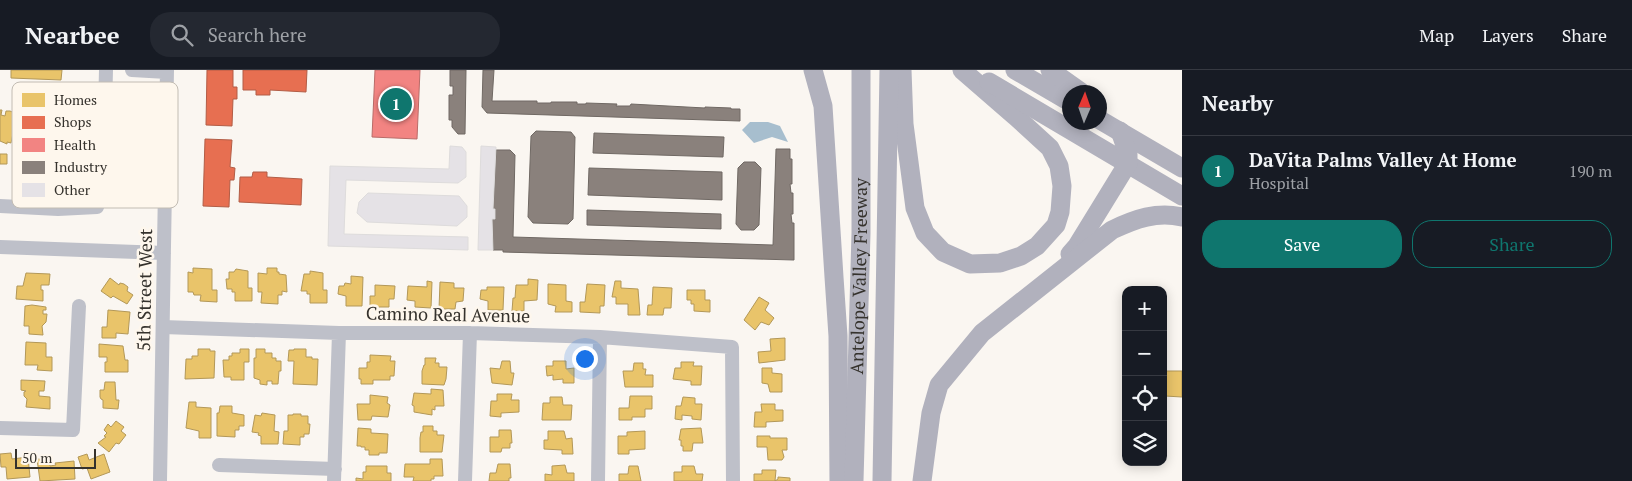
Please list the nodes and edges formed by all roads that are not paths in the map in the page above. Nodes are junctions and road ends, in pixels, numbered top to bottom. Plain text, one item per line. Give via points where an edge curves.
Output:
1 (132, 70) edge
2 (813, 70) edge
3 (861, 70) edge
4 (889, 70) edge
5 (902, 70) edge
6 (962, 70) edge
7 (968, 70) edge
8 (1015, 70) edge
9 (1050, 70) edge
10 (167, 71) edge
11 (1071, 85) edge
12 (1062, 97) edge
13 (1107, 112) edge
14 (1107, 124) edge
15 (1120, 132) junction
16 (1151, 150) junction
17 (1128, 164) junction
18 (1182, 168) edge
19 (1182, 196) edge
20 (39, 208) edge
21 (78, 208) edge
22 (165, 208) edge
23 (1182, 217) edge
24 (0, 248) edge
25 (164, 253) junction
26 (1030, 294) junction
27 (79, 306) dead end
28 (163, 326) junction
29 (470, 332) junction
30 (339, 333) junction
31 (600, 336) junction
32 (0, 428) edge
33 (219, 465) dead end
34 (334, 475) edge
35 (160, 481) edge
36 (465, 481) edge
37 (598, 481) edge
38 (733, 481) edge
39 (838, 481) edge
40 (854, 481) edge
41 (882, 481) edge
42 (922, 481) edge

1 - 10 street
2 - 39 highway via 823,106 836,297
3 - 40 highway, Antelope Valley Freeway via 861,233
4 - 41 highway, Antelope Valley Freeway
5 - 6 highway via 904,124 915,208 925,233 943,252 970,264 1000,263 1038,246 1056,225 1062,186 1059,166 1050,148
7 - 17 highway
8 - 12 highway
9 - 11 highway
13 - 16 highway
14 - 15 highway
15 - 16 highway
15 - 17 highway
16 - 18 highway
17 - 19 highway
17 - 26 highway via 1077,246
20 - 21 street
22 - 25 street, 5th Street West
23 - 26 highway via 1151,215 1125,223
24 - 25 street
25 - 28 street, 5th Street West
26 - 42 highway via 982,333 939,385 931,413
27 - 32 street via 73,430
28 - 30 street, Camino Real Avenue
28 - 35 street, 5th Street West
29 - 30 street, Camino Real Avenue
29 - 31 street, Camino Real Avenue
29 - 36 street
30 - 34 street
31 - 37 street
31 - 38 street, Camino Real Avenue via 732,347
33 - 34 street

